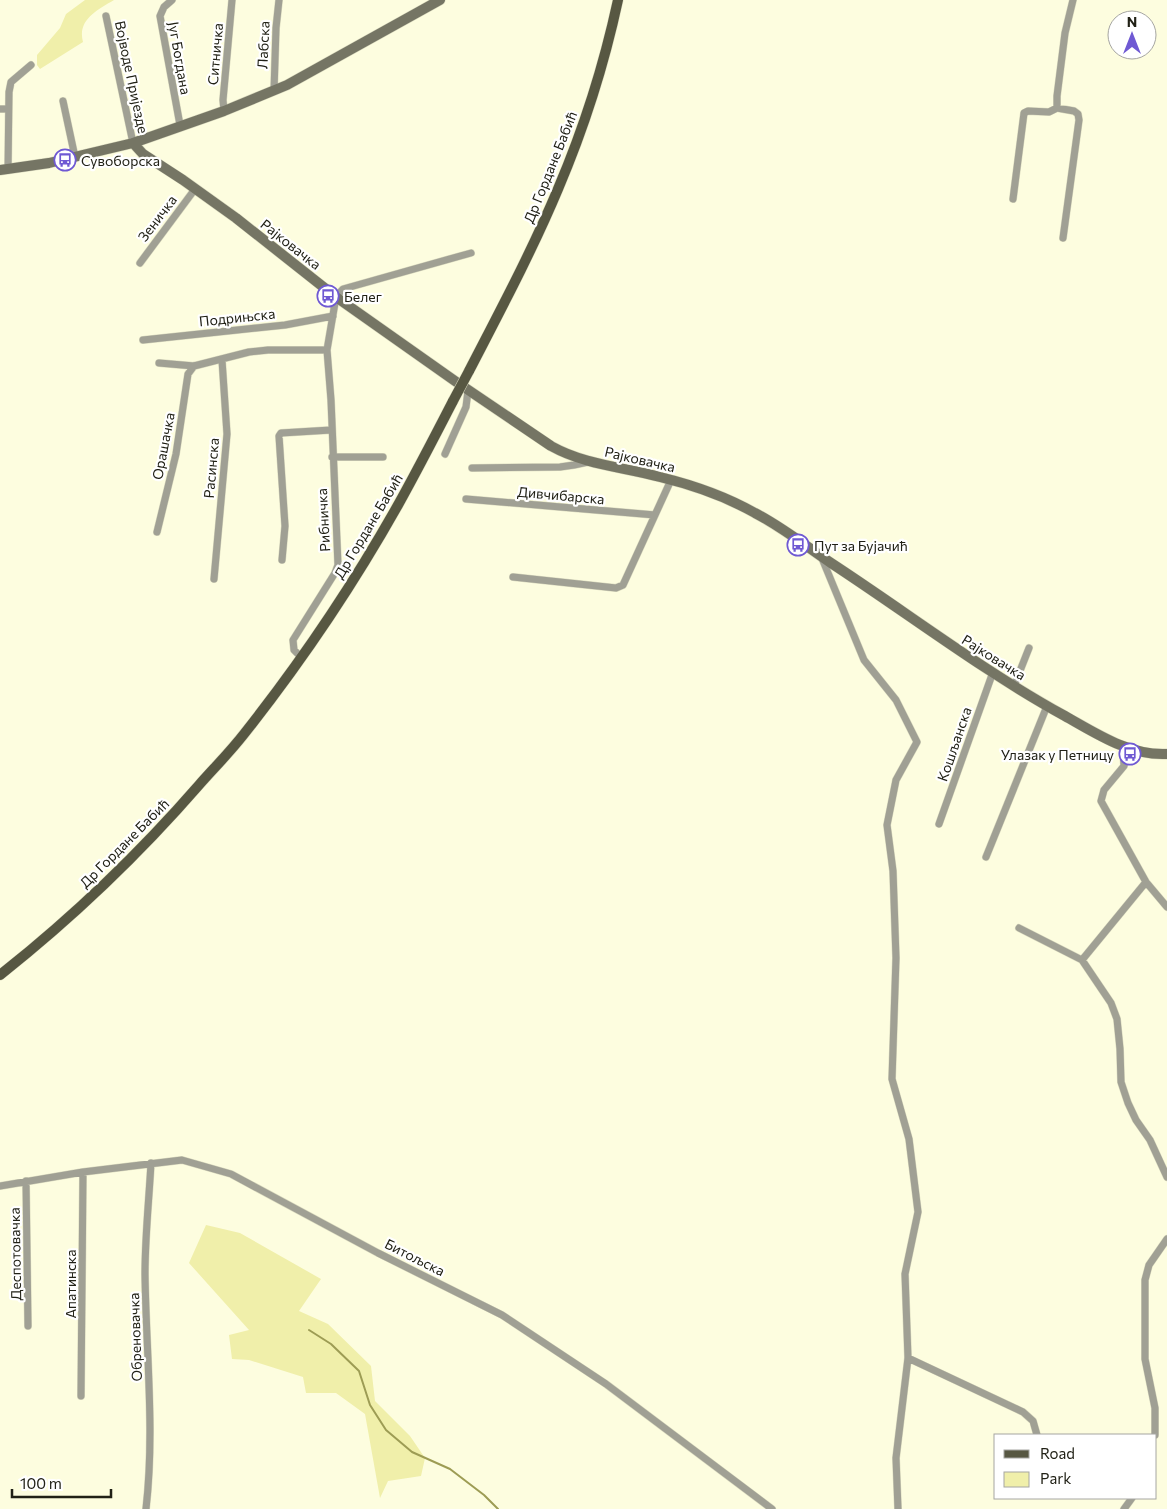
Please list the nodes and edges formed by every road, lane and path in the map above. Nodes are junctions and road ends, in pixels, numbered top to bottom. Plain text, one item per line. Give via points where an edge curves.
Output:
1 (172, 0) edge
2 (232, 0) edge
3 (279, 0) edge
4 (440, 0) edge
5 (618, 0) edge
6 (1073, 0) edge
7 (106, 16) dead end
8 (31, 65) dead end
9 (274, 91) junction
10 (64, 101) dead end
11 (1057, 108) junction
12 (0, 109) edge
13 (8, 109) junction
14 (224, 111) junction
15 (180, 125) junction
16 (133, 143) junction
17 (75, 157) junction
18 (4, 170) edge
19 (195, 188) junction
20 (1013, 199) dead end
21 (1062, 238) dead end
22 (472, 253) dead end
23 (140, 262) dead end
24 (336, 297) junction
25 (333, 316) junction
26 (143, 340) dead end
27 (327, 350) junction
28 (222, 360) junction
29 (159, 363) dead end
30 (194, 366) junction
31 (468, 391) junction
32 (331, 430) junction
33 (444, 454) dead end
34 (332, 457) junction
35 (383, 457) dead end
36 (589, 461) junction
37 (472, 468) dead end
38 (671, 480) junction
39 (466, 499) dead end
40 (655, 515) junction
41 (157, 532) dead end
42 (820, 556) junction
43 (282, 560) dead end
44 (513, 577) dead end
45 (214, 579) dead end
46 (1030, 648) dead end
47 (302, 656) junction
48 (993, 672) junction
49 (1014, 686) junction
50 (1047, 706) junction
51 (1123, 746) junction
52 (1167, 754) edge
53 (939, 824) dead end
54 (986, 857) dead end
55 (1146, 882) junction
56 (1167, 907) edge
57 (1019, 928) dead end
58 (1082, 960) junction
59 (0, 975) edge
60 (151, 1164) junction
61 (83, 1172) junction
62 (1167, 1177) edge
63 (26, 1181) junction
64 (0, 1186) edge
65 (1167, 1239) edge
66 (28, 1326) dead end
67 (908, 1358) junction
68 (81, 1396) dead end
69 (1037, 1434) edge
70 (1155, 1434) edge
71 (146, 1509) edge
72 (772, 1509) edge
73 (898, 1509) edge

1 - 15 street, Југ Богдана via 160,16
2 - 14 street, Ситничка
3 - 9 street, Лабска
4 - 9 main road
5 - 47 main road, Др Гордане Бабић, bridge via 598,80 577,142 516,278 394,512
6 - 11 street via 1065,33
7 - 16 street, Војводе Пријезде
8 - 13 street via 11,82
9 - 14 main road
10 - 17 street
11 - 20 street via 1049,112 1028,111 1024,114
11 - 21 street via 1074,111 1079,120
12 - 13 street
13 - 18 street
14 - 15 main road
15 - 16 main road
16 - 17 main road
16 - 19 main road, Рајковачка via 143,154
17 - 18 main road
19 - 23 street, Зеничка
19 - 24 main road, Рајковачка
22 - 24 street via 344,289
24 - 25 street, Рибничка
24 - 31 main road, Рајковачка
25 - 26 street, Подрињска via 279,326
25 - 27 street, Рибничка
27 - 28 street via 268,350
27 - 32 street, Рибничка
28 - 30 street
28 - 45 street, Расинска via 227,434
29 - 30 street
30 - 41 street, Орашачка via 188,374 176,454
31 - 33 street via 466,407
31 - 36 main road, Рајковачка via 551,446
32 - 34 street, Рибничка
32 - 43 street via 279,436 285,526
34 - 35 street
34 - 47 street, Рибничка via 338,565 293,640 294,650
36 - 37 street via 560,466
36 - 38 main road, Рајковачка
38 - 40 street
38 - 42 main road, Рајковачка via 716,494 755,512
39 - 40 street, Дивчибарска
40 - 44 street via 623,585 616,588
42 - 48 main road, Рајковачка
42 - 67 street via 864,660 896,700 918,742 896,780 887,825 893,871 896,958 892,1079 909,1138 918,1212 906,1274
46 - 49 street
47 - 59 main road, Др Гордане Бабић via 243,736 177,810 82,905
48 - 49 main road, Рајковачка
48 - 53 street, Кошљанска
49 - 50 main road, Рајковачка
50 - 51 main road, Рајковачка
50 - 54 street
51 - 52 main road, Рајковачка via 1139,752
51 - 55 street via 1124,766 1104,790 1102,801
55 - 56 street
55 - 58 street
57 - 58 street
58 - 62 street via 1111,1003 1117,1019 1123,1089
60 - 61 street, Битољска
60 - 71 street, Обреновачка via 145,1273 150,1445
60 - 72 street, Битољска via 182,1160 231,1174 502,1315 606,1384
61 - 63 street, Битољска
61 - 68 street, Апатинска
63 - 64 street, Битољска
63 - 66 street, Деспотовачка
65 - 70 street via 1149,1265 1145,1280 1145,1359 1155,1408
67 - 69 street via 1023,1412 1033,1421
67 - 73 street via 896,1458

